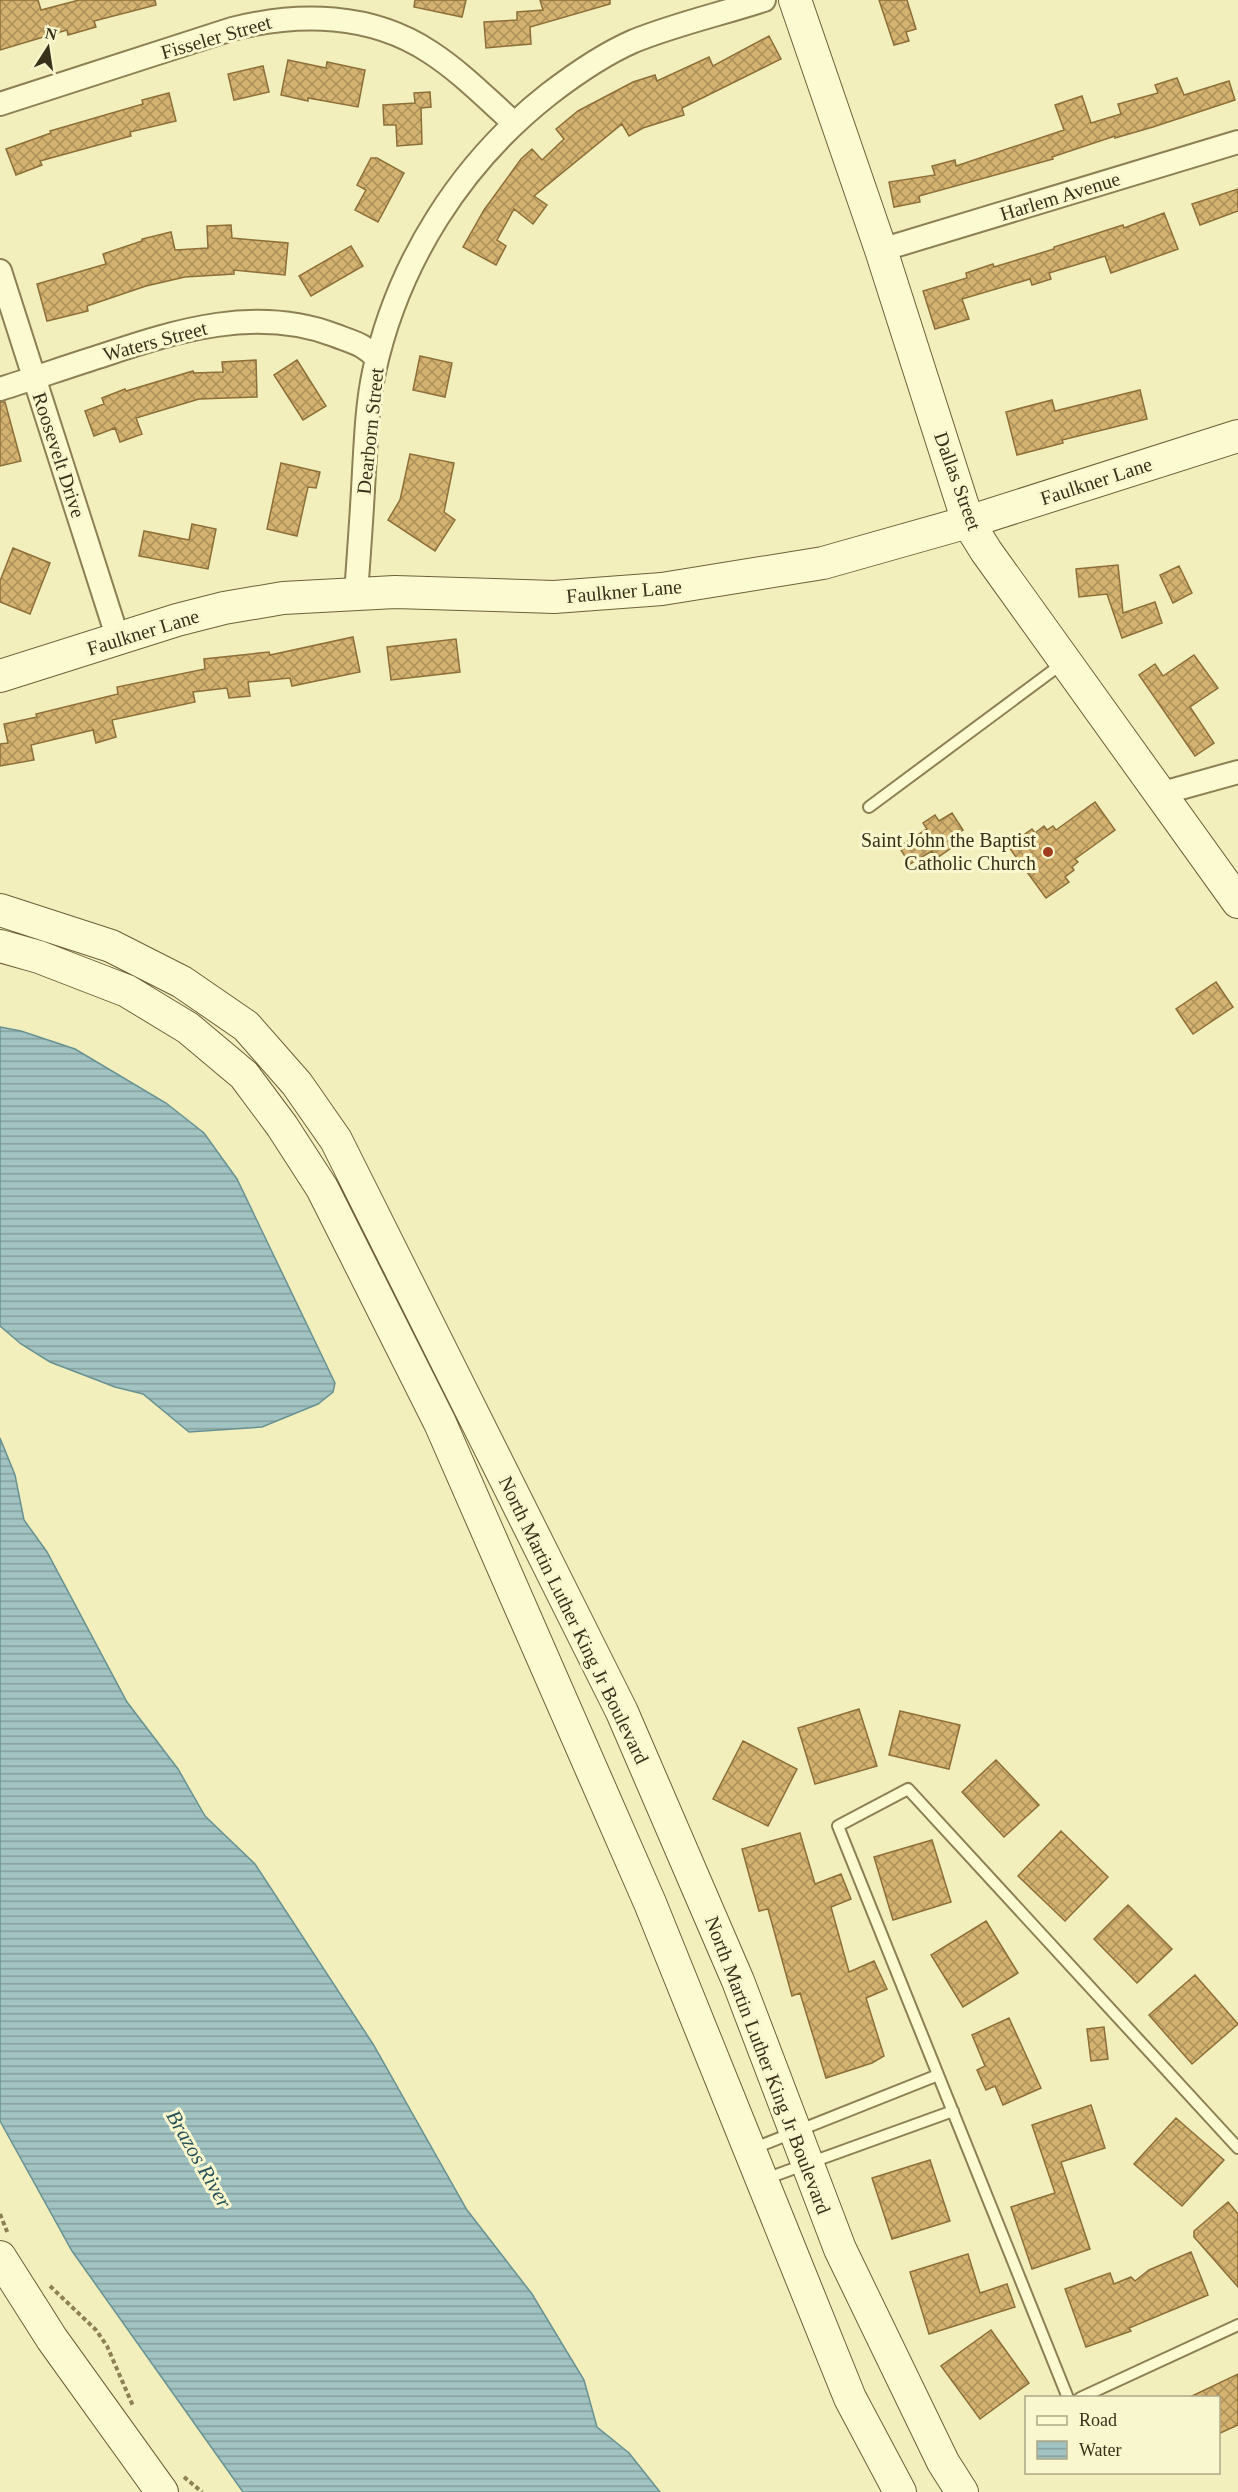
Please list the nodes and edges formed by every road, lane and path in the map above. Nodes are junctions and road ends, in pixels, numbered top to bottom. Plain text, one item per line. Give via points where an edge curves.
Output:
1 (764, 0) edge
2 (795, 0) edge
3 (0, 104) edge
4 (514, 123) junction
5 (1238, 142) edge
6 (881, 250) junction
7 (0, 271) edge
8 (377, 358) junction
9 (34, 378) junction
10 (0, 389) edge
11 (1238, 436) edge
12 (968, 522) junction
13 (356, 594) junction
14 (118, 639) junction
15 (1065, 661) junction
16 (0, 676) edge
17 (1238, 772) edge
18 (1159, 794) junction
19 (869, 807) dead end
20 (1238, 902) edge
21 (0, 910) edge
22 (0, 946) edge
23 (938, 2075) junction
24 (953, 2111) junction
25 (796, 2132) junction
26 (1238, 2148) edge
27 (750, 2150) junction
28 (808, 2164) junction
29 (762, 2181) junction
30 (0, 2214) edge
31 (5, 2248) edge
32 (42, 2280) dead end
33 (1238, 2325) edge
34 (1068, 2396) edge
35 (1082, 2396) edge
36 (134, 2410) dead end
37 (173, 2484) edge
38 (202, 2492) edge
39 (900, 2492) edge
40 (962, 2492) edge

1 - 4 street, Dearborn Street via 634,41 568,80
2 - 6 main road, Dallas Street
3 - 4 street, Fisseler Street via 232,29 266,20 323,17 382,29 429,51
4 - 8 street, Dearborn Street via 456,188 429,229 391,311
5 - 6 street, Harlem Avenue
6 - 12 main road, Dallas Street
7 - 9 street, Roosevelt Drive
8 - 9 street, Waters Street via 369,348 327,333 244,321 166,334
8 - 13 street, Dearborn Street via 368,415
9 - 10 street, Waters Street
9 - 14 street, Roosevelt Drive
11 - 12 main road, Faulkner Lane
12 - 13 main road, Faulkner Lane via 823,563 662,589 554,597
12 - 15 main road, Dallas Street
13 - 14 main road, Faulkner Lane via 284,598 224,608
14 - 16 main road, Faulkner Lane
15 - 18 main road, Dallas Street
15 - 19 lane
17 - 18 street
18 - 20 main road, Dallas Street
21 - 25 main road, North Martin Luther King Jr Boulevard via 111,946 182,982 246,1026 297,1084 336,1140 622,1712 738,1981
22 - 27 main road, North Martin Luther King Jr Boulevard via 127,990 188,1028 244,1075 322,1188 440,1423 650,1903
23 - 24 lane
23 - 25 lane
23 - 26 lane via 838,1826 908,1789
24 - 28 lane
24 - 34 lane
25 - 27 lane
25 - 28 main road, North Martin Luther King Jr Boulevard
27 - 29 main road, North Martin Luther King Jr Boulevard
28 - 29 lane
28 - 40 main road, North Martin Luther King Jr Boulevard via 840,2249 942,2462
29 - 39 main road, North Martin Luther King Jr Boulevard via 850,2398
30 - 31 path
31 - 37 main road via 51,2339
32 - 36 path via 96,2330 107,2346
33 - 35 lane
37 - 38 path

